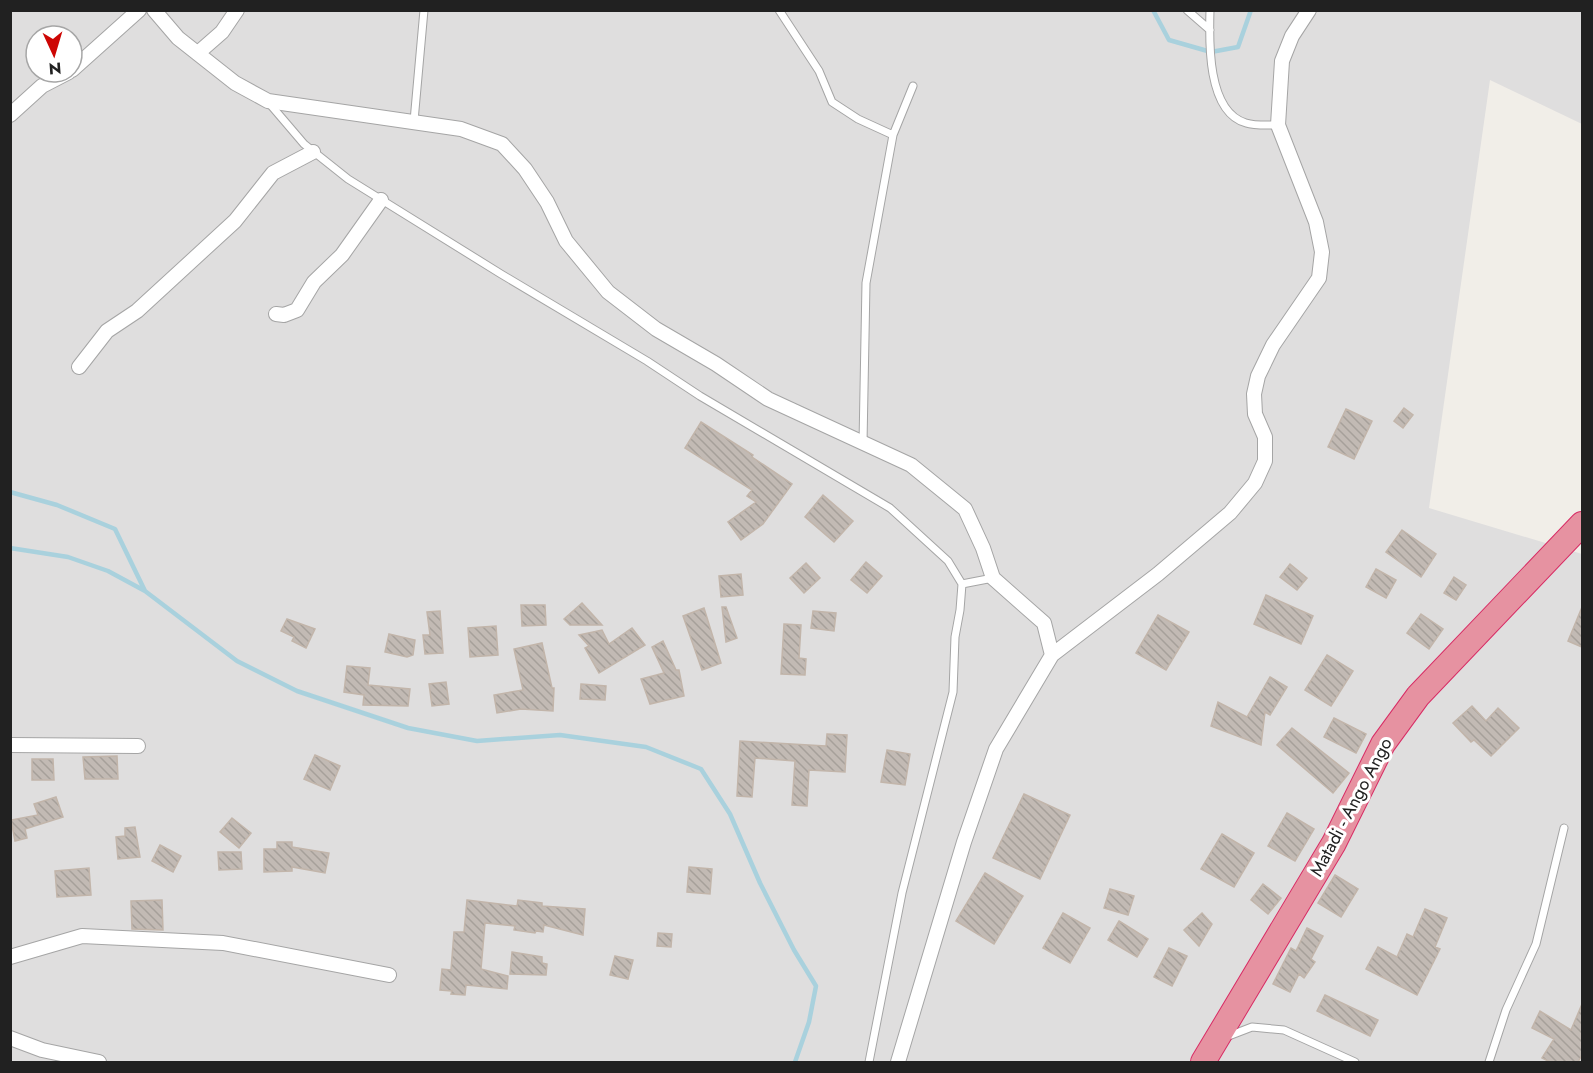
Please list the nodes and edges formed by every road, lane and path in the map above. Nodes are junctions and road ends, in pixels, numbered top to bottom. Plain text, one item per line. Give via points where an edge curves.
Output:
1 (139, 10) edge
2 (154, 10) edge
3 (237, 10) edge
4 (424, 10) edge
5 (779, 10) edge
6 (1187, 10) edge
7 (1210, 10) edge
8 (1309, 10) edge
9 (1210, 30) junction
10 (198, 53) junction
11 (84, 59) edge
12 (46, 84) edge
13 (913, 86) dead end
14 (268, 101) junction
15 (10, 115) edge
16 (414, 121) junction
17 (1278, 125) junction
18 (893, 135) junction
19 (313, 152) junction
20 (381, 200) junction
21 (276, 314) dead end
22 (79, 367) dead end
23 (863, 443) junction
24 (1582, 524) edge
25 (993, 579) junction
26 (962, 584) junction
27 (1053, 655) junction
28 (10, 745) edge
29 (138, 746) dead end
30 (1564, 828) dead end
31 (10, 957) edge
32 (389, 975) dead end
33 (10, 1038) edge
34 (1215, 1041) junction
35 (99, 1062) edge
36 (868, 1062) edge
37 (898, 1062) edge
38 (1203, 1062) edge
39 (1355, 1062) edge
40 (1489, 1062) edge

1 - 11 street
2 - 10 street via 178,38
3 - 10 street via 222,32
4 - 16 lane
5 - 18 lane via 819,71 832,102
6 - 9 lane
7 - 9 lane
8 - 17 street via 1292,36 1282,62
9 - 17 lane via 1212,76 1233,116 1246,123
10 - 14 street via 234,83
12 - 15 street
13 - 18 lane
14 - 16 street
14 - 19 lane
16 - 23 street via 461,129 502,144 531,177 566,241 608,292 656,329 768,399
17 - 27 street via 1316,222 1322,252 1319,278 1273,345 1258,376 1255,414 1265,437 1265,461 1256,483 1230,513
18 - 23 lane via 866,283
19 - 20 lane
19 - 22 street via 273,173 235,221 137,311 107,331
20 - 21 street via 342,255 314,282 297,310
20 - 26 lane via 890,508 948,561
23 - 25 street via 911,465 965,509
24 - 34 highway, Matadi - Ango Ango via 1418,696 1383,744 1334,843
25 - 26 lane
25 - 27 street via 1044,623
26 - 36 lane via 953,692 902,893
27 - 37 street via 996,749
28 - 29 street
30 - 40 lane via 1536,944 1506,1010
31 - 32 street via 82,936 223,943
33 - 35 street via 42,1050
34 - 38 highway, Matadi - Ango Ango
34 - 39 lane via 1252,1028 1284,1030

